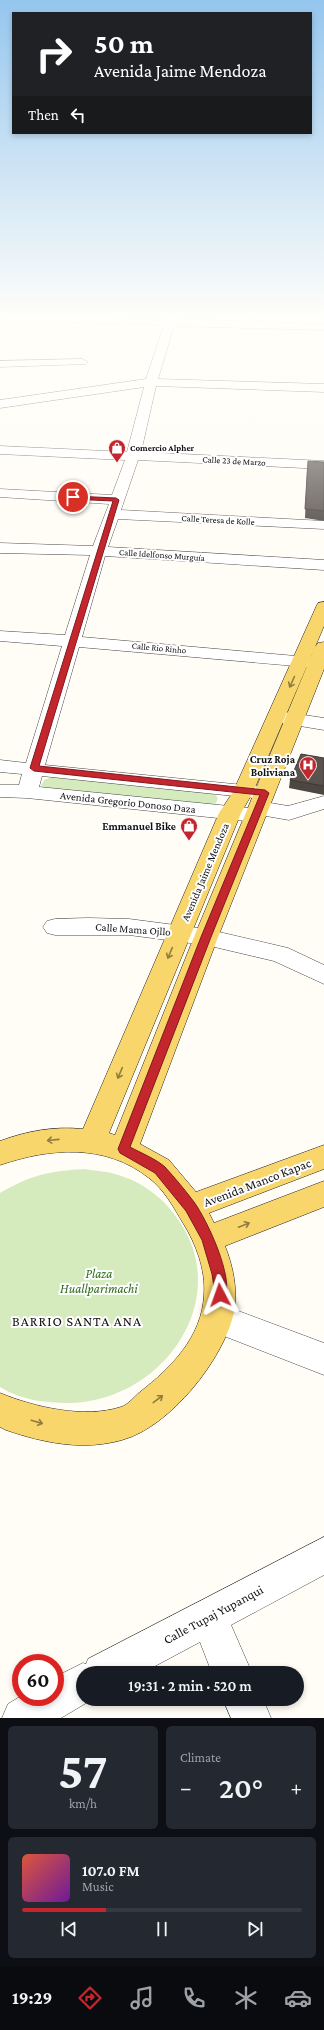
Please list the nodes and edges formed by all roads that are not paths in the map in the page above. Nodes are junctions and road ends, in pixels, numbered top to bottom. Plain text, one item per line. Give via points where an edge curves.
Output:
1 (54, 396) edge
2 (148, 396) edge
3 (0, 404) edge
4 (0, 450) edge
5 (133, 456) junction
6 (324, 465) edge
7 (0, 493) edge
8 (116, 500) junction
9 (112, 514) junction
10 (324, 526) edge
11 (0, 548) edge
12 (99, 551) junction
13 (324, 566) edge
14 (324, 607) edge
15 (0, 636) edge
16 (72, 641) junction
17 (314, 657) edge
18 (286, 718) junction
19 (324, 724) edge
20 (0, 766) edge
21 (34, 768) junction
22 (0, 791) edge
23 (27, 792) junction
24 (256, 802) junction
25 (324, 802) edge
26 (230, 813) junction
27 (55, 927) dead end
28 (179, 932) junction
29 (206, 937) junction
30 (324, 975) edge
31 (92, 1141) junction
32 (124, 1149) junction
33 (0, 1153) edge
34 (324, 1157) edge
35 (324, 1194) edge
36 (191, 1207) junction
37 (208, 1239) junction
38 (217, 1318) junction
39 (324, 1359) edge
40 (0, 1410) edge
41 (324, 1555) edge
42 (209, 1617) junction
43 (115, 1666) edge
44 (229, 1666) edge
45 (76, 1687) edge
46 (246, 1706) edge
47 (22, 1718) edge
48 (251, 1718) edge

1 - 3 street
2 - 5 street
4 - 5 street, Calle 23 de Marzo
5 - 6 street, Calle 23 de Marzo
5 - 8 street
7 - 8 street
8 - 9 street
9 - 10 street, Calle Teresa de Kolle
9 - 12 street
11 - 12 street, Calle Idelfonso Murguía
12 - 13 street, Calle Idelfonso Murguía
12 - 16 street
14 - 17 main road, Avenida Jaime Mendoza
15 - 16 street, Calle Rio Rinho
16 - 17 street, Calle Rio Rinho
16 - 21 street
17 - 18 main road, Avenida Jaime Mendoza
18 - 19 street
18 - 24 main road, Avenida Jaime Mendoza
20 - 21 street, Avenida Gregorio Donoso Daza
21 - 23 street
21 - 24 street, Avenida Gregorio Donoso Daza
22 - 23 street, Avenida Gregorio Donoso Daza
23 - 26 street, Avenida Gregorio Donoso Daza
24 - 25 street, Avenida Gregorio Donoso Daza via 289,813
24 - 26 main road, Avenida Jaime Mendoza
24 - 29 main road, Avenida Jaime Mendoza
26 - 28 main road, Avenida Jaime Mendoza
27 - 28 street, Calle Mama Ojllo via 109,926
28 - 29 street, Calle Mama Ojllo
28 -> 31 main road, Avenida Jaime Mendoza
29 - 30 street, Calle Mama Ojllo via 280,954
29 - 32 main road, Avenida Jaime Mendoza
31 - 32 main road
31 -> 33 main road via 54,1139 17,1146
32 - 36 main road via 159,1169
34 - 36 main road, Avenida Manco Kapac
37 -> 35 main road
36 - 37 main road
37 - 38 main road via 219,1274
38 - 39 street
40 -> 38 main road via 58,1428 95,1428 130,1420 167,1392 208,1340
41 - 42 street, Calle Tupaj Yupanqui
42 - 43 street, Calle Tupaj Yupanqui
42 - 44 street
45 - 47 street
46 - 48 street

